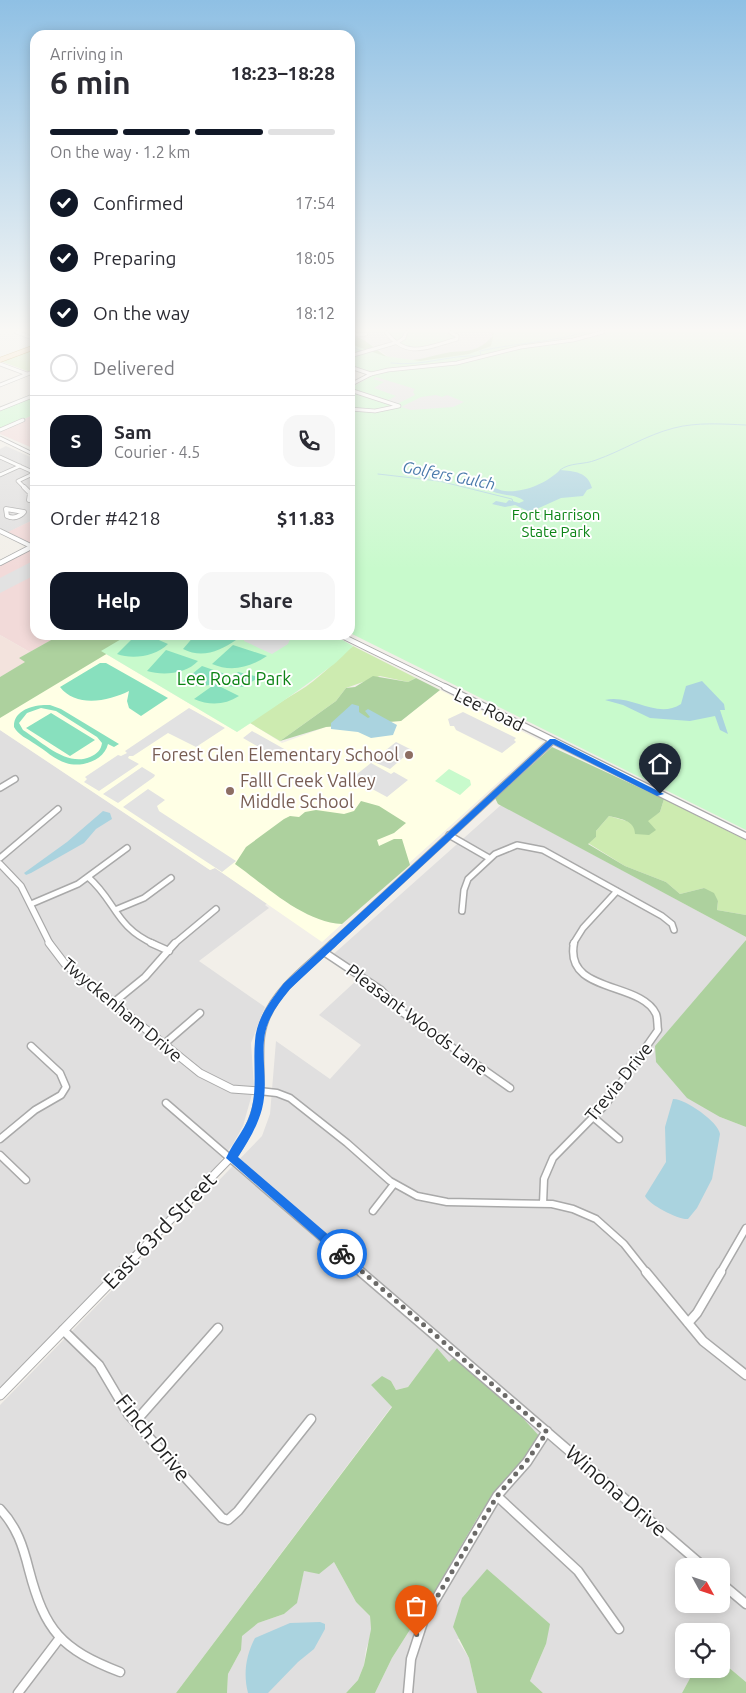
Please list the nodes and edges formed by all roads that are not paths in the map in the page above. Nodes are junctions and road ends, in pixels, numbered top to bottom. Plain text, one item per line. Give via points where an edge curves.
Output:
1 (23, 420) dead end
2 (0, 430) edge
3 (0, 439) edge
4 (30, 453) edge
5 (1, 459) edge
6 (20, 466) junction
7 (30, 471) edge
8 (0, 475) edge
9 (30, 475) edge
10 (30, 493) edge
11 (0, 509) edge
12 (6, 509) junction
13 (0, 530) edge
14 (30, 545) edge
15 (30, 549) edge
16 (0, 563) edge
17 (350, 640) edge
18 (552, 741) junction
19 (15, 779) dead end
20 (0, 788) edge
21 (58, 808) dead end
22 (449, 835) junction
23 (746, 836) edge
24 (127, 848) dead end
25 (0, 858) edge
26 (489, 858) junction
27 (0, 864) edge
28 (88, 877) junction
29 (170, 878) dead end
30 (617, 891) junction
31 (31, 904) junction
32 (216, 909) dead end
33 (115, 910) junction
34 (462, 910) dead end
35 (674, 930) dead end
36 (168, 951) junction
37 (324, 952) junction
38 (113, 1003) junction
39 (200, 1013) dead end
40 (164, 1045) junction
41 (31, 1046) dead end
42 (510, 1088) dead end
43 (259, 1092) junction
44 (166, 1103) dead end
45 (592, 1117) junction
46 (619, 1138) dead end
47 (0, 1139) edge
48 (0, 1154) edge
49 (231, 1158) junction
50 (26, 1180) dead end
51 (394, 1184) junction
52 (543, 1204) junction
53 (373, 1211) dead end
54 (746, 1228) edge
55 (688, 1323) junction
56 (218, 1328) dead end
57 (63, 1330) junction
58 (746, 1374) edge
59 (0, 1395) edge
60 (311, 1419) dead end
61 (135, 1422) junction
62 (547, 1432) junction
63 (497, 1496) junction
64 (0, 1509) edge
65 (694, 1558) edge
66 (730, 1591) edge
67 (746, 1604) edge
68 (619, 1630) dead end
69 (59, 1639) junction
70 (120, 1672) dead end
71 (18, 1693) edge
72 (408, 1693) edge

1 - 2 street
3 - 4 street
5 - 6 street
6 - 7 street
6 - 8 street
9 - 10 street via 18,481
11 - 12 street
12 - 12 street via 10,518 24,512
13 - 14 street
15 - 16 street
17 - 18 street, Lee Road
18 - 22 street, East 63rd Street
18 - 23 street, Lee Road
19 - 20 street
21 - 25 street
22 - 26 street
22 - 37 street, East 63rd Street
24 - 28 street
26 - 30 street via 508,846 535,847
26 - 34 street via 467,881
27 - 31 street, Twyckenham Drive via 18,880
28 - 31 street
28 - 33 street via 102,889
29 - 33 street via 144,898
30 - 35 street via 664,916
30 - 45 street, Trevia Drive via 575,940 573,954 584,974 597,983 647,1003 656,1014 659,1028 606,1104
31 - 38 street, Twyckenham Drive via 60,959
32 - 36 street
33 - 36 street via 133,933
36 - 38 street via 145,977
37 - 42 street, Pleasant Woods Lane via 381,990 402,1012
37 - 43 street, East 63rd Street via 284,990 266,1016 258,1048
38 - 40 street, Twyckenham Drive
39 - 40 street
40 - 43 street, Twyckenham Drive via 192,1068 219,1084 239,1091
41 - 47 street via 60,1073 66,1088
43 - 49 street, East 63rd Street via 250,1128
43 - 51 street via 274,1092 290,1098
44 - 49 street, Winona Drive
45 - 46 street
45 - 52 street, Trevia Drive via 550,1162 543,1184
48 - 50 street
49 - 57 street, East 63rd Street
49 - 62 street, Winona Drive
51 - 52 street via 417,1196 444,1202
51 - 53 street
52 - 55 street via 576,1210 608,1229
54 - 55 street
55 - 58 street via 714,1351
56 - 61 street
57 - 59 street, East 63rd Street
57 - 61 street, Finch Drive via 99,1365
60 - 61 street, Finch Drive via 238,1512 228,1520 216,1512
62 - 63 street
62 - 65 street, Winona Drive
63 - 68 street via 578,1571
63 - 72 street via 420,1628 411,1659
64 - 69 street via 13,1522 21,1537 44,1620
66 - 67 street
69 - 70 street via 91,1662
69 - 71 street

